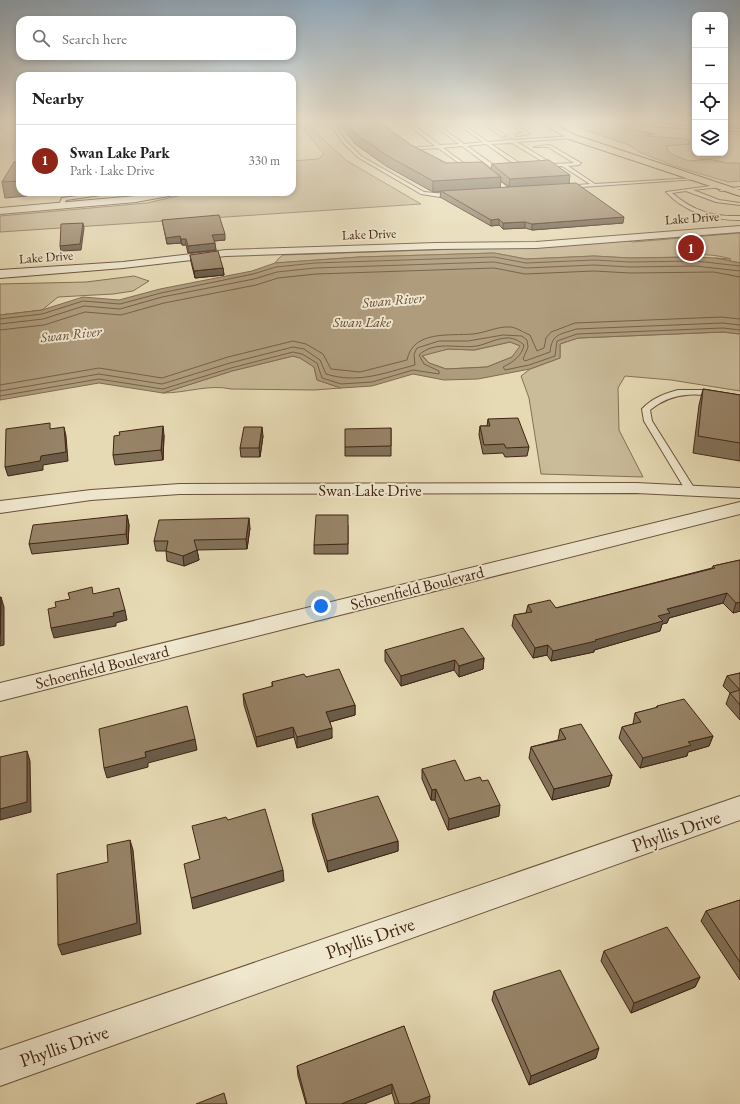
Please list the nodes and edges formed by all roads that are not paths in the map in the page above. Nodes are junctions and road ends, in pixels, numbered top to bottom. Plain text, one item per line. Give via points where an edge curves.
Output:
1 (387, 173) edge
2 (490, 173) edge
3 (574, 173) edge
4 (676, 173) edge
5 (695, 179) junction
6 (594, 186) junction
7 (718, 186) junction
8 (563, 188) edge
9 (740, 188) edge
10 (685, 189) junction
11 (728, 189) junction
12 (509, 191) junction
13 (517, 191) edge
14 (501, 192) edge
15 (740, 193) edge
16 (463, 194) edge
17 (697, 194) junction
18 (88, 196) edge
19 (148, 196) edge
20 (740, 204) edge
21 (60, 207) junction
22 (0, 211) edge
23 (740, 218) edge
24 (740, 228) edge
25 (0, 274) edge
26 (740, 398) edge
27 (691, 491) junction
28 (740, 493) edge
29 (0, 507) edge
30 (740, 508) edge
31 (0, 692) edge
32 (740, 808) edge
33 (0, 1068) edge

1 - 16 lane via 423,193 440,196
2 - 12 lane
3 - 6 lane
4 - 5 main road
5 - 6 lane
5 - 7 main road
6 - 8 lane
7 - 10 lane
7 - 11 main road
9 - 11 lane
10 - 17 lane
10 - 23 lane via 668,192 708,217
11 - 15 main road
11 - 17 lane
12 - 13 lane
12 - 14 lane
17 - 20 lane via 718,201
18 - 21 lane via 64,199
19 - 21 street
21 - 22 street
24 - 25 street, Lake Drive via 536,245 226,253 123,265
26 - 27 lane via 693,392 670,393 655,399 646,409 648,421
27 - 28 street, Swan Lake Drive
27 - 29 street, Swan Lake Drive via 636,488 180,489 91,495
30 - 31 street, Schoenfield Boulevard
32 - 33 street, Phyllis Drive

